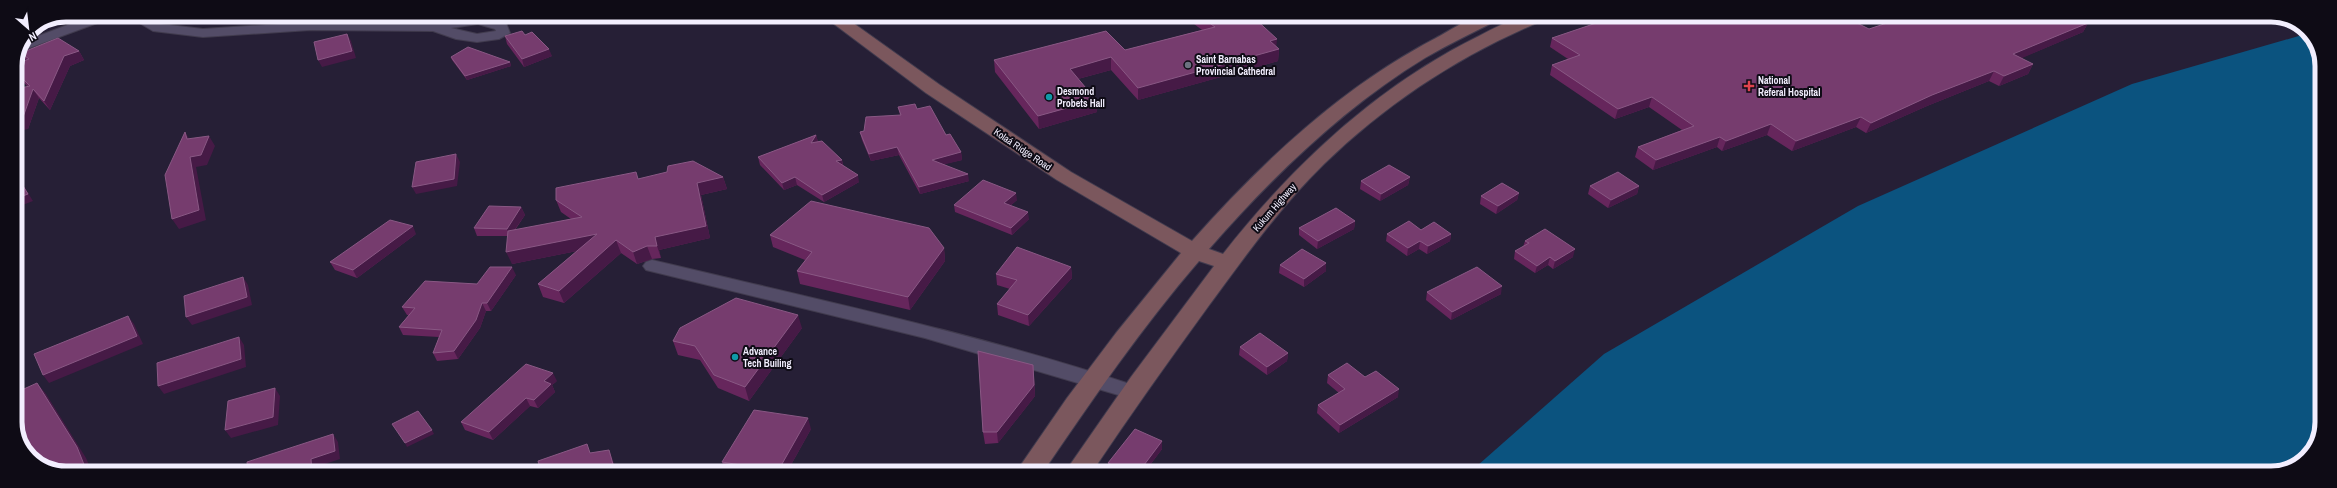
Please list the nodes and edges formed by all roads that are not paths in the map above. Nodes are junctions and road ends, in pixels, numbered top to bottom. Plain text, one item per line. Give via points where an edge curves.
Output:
1 (87, 22) edge
2 (146, 22) edge
3 (840, 22) edge
4 (1479, 22) edge
5 (1525, 22) edge
6 (435, 27) dead end
7 (48, 37) edge
8 (1195, 252) junction
9 (1228, 263) junction
10 (652, 266) dead end
11 (1094, 379) junction
12 (1132, 392) junction
13 (1033, 466) edge
14 (1082, 466) edge

1 - 7 street
2 - 6 street via 158,28 203,33 310,26
3 - 8 main road, Kolaá Ridge Road via 933,89 1064,176
4 - 8 main road via 1408,59 1334,113 1218,224
5 - 9 main road, Kukum Highway via 1460,53 1396,95 1354,127 1295,182
8 - 9 main road, Kolaá Ridge Road
8 - 11 main road
9 - 12 main road, Kukum Highway
10 - 11 street via 925,332
11 - 12 street
11 - 13 main road
12 - 14 main road, Kukum Highway

